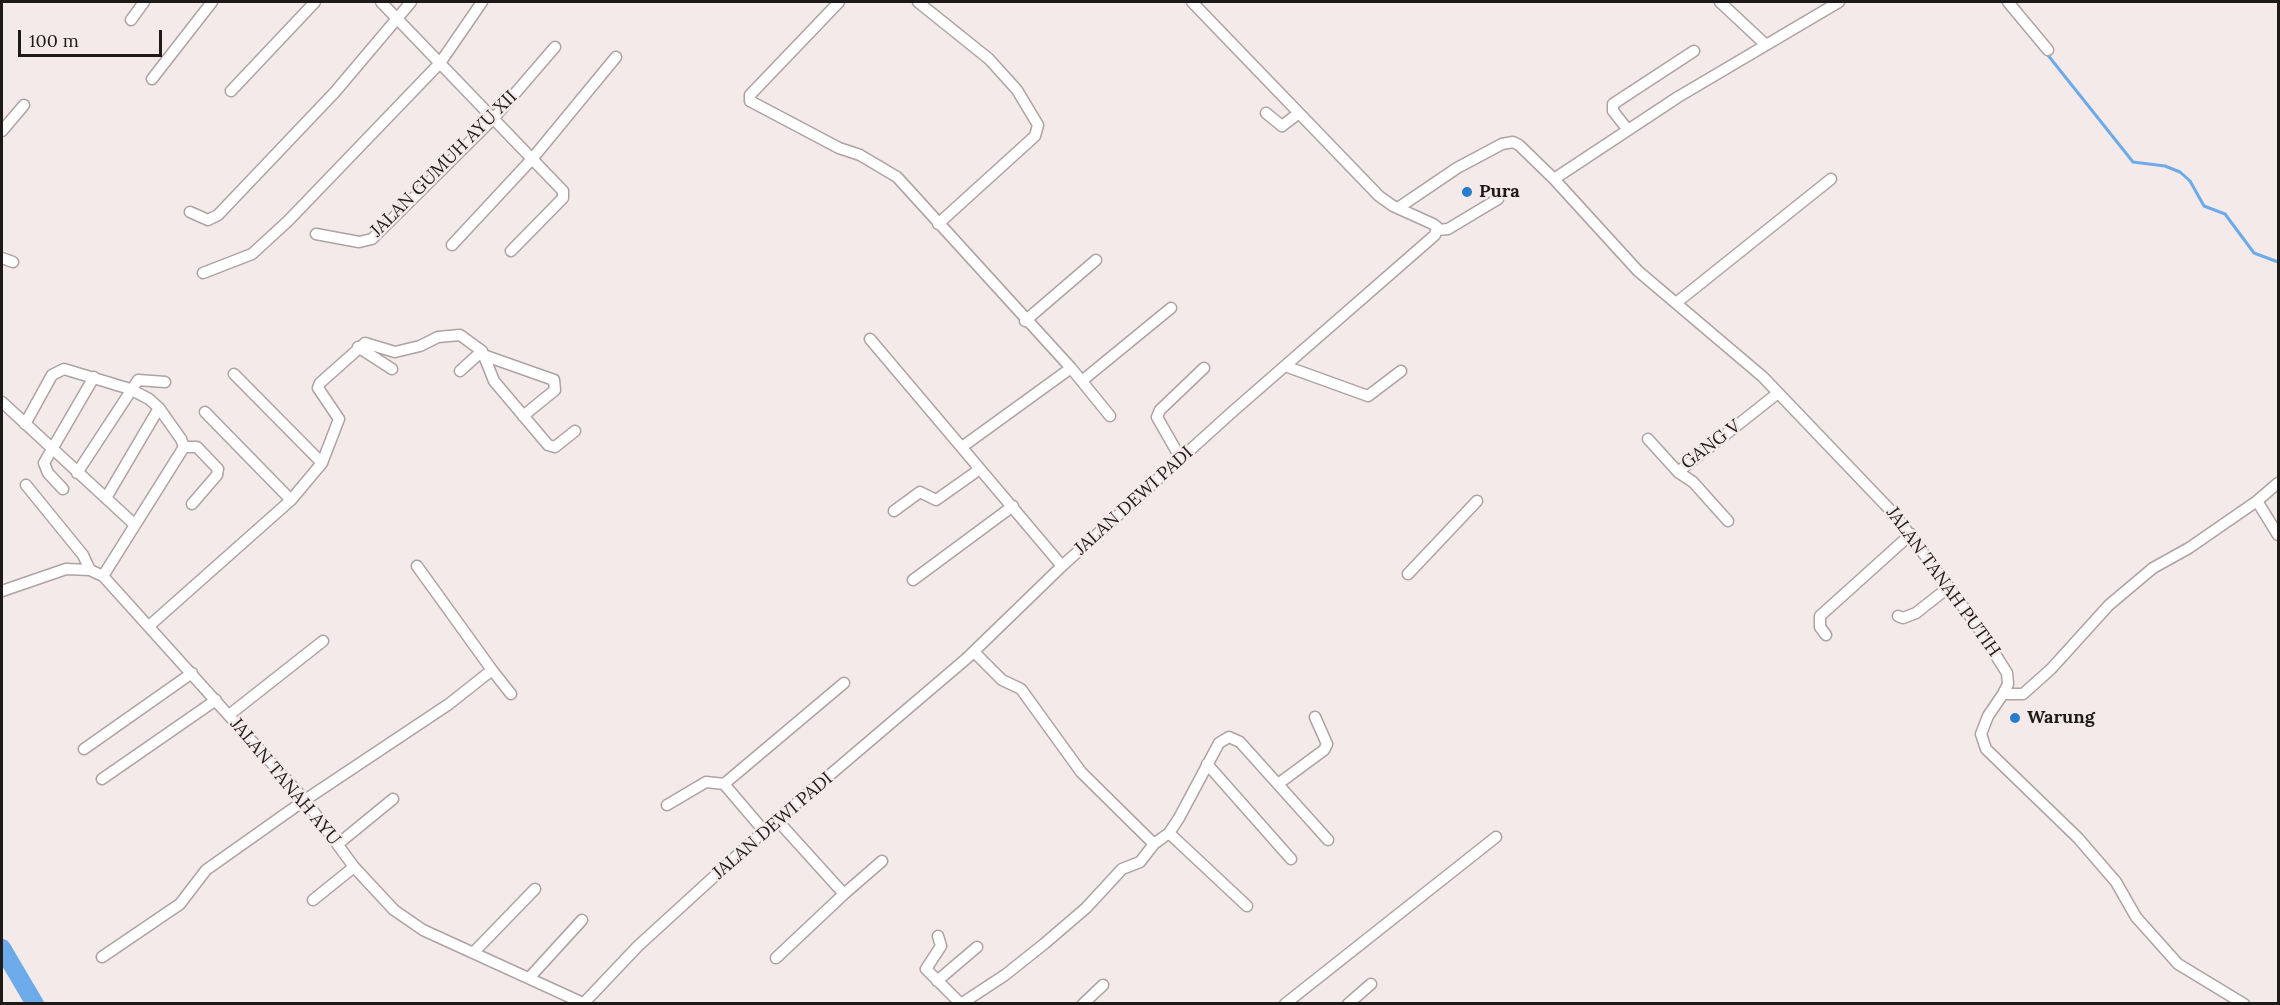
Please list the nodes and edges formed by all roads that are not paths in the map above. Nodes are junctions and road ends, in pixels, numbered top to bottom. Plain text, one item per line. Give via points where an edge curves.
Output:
1 (144, 2) edge
2 (212, 2) edge
3 (315, 2) edge
4 (381, 2) edge
5 (411, 2) edge
6 (482, 2) edge
7 (839, 2) edge
8 (918, 2) edge
9 (1192, 2) edge
10 (1720, 2) edge
11 (1839, 2) edge
12 (2008, 2) edge
13 (398, 18) junction
14 (131, 20) dead end
15 (1766, 45) junction
16 (555, 47) dead end
17 (2048, 50) dead end
18 (1694, 51) dead end
19 (616, 57) dead end
20 (440, 63) junction
21 (152, 79) dead end
22 (231, 91) dead end
23 (24, 105) dead end
24 (1299, 112) junction
25 (1266, 113) dead end
26 (493, 118) junction
27 (1628, 130) junction
28 (2, 131) edge
29 (532, 159) junction
30 (1554, 179) junction
31 (1831, 179) dead end
32 (1498, 199) dead end
33 (1398, 208) junction
34 (190, 212) dead end
35 (938, 224) junction
36 (1437, 230) junction
37 (316, 234) dead end
38 (452, 245) dead end
39 (512, 251) dead end
40 (2, 258) edge
41 (1096, 260) dead end
42 (13, 262) dead end
43 (203, 273) dead end
44 (1676, 303) junction
45 (1171, 308) dead end
46 (1025, 321) junction
47 (870, 339) dead end
48 (358, 347) junction
49 (484, 353) junction
50 (1286, 365) junction
51 (1071, 368) junction
52 (1204, 368) dead end
53 (392, 369) dead end
54 (460, 371) dead end
55 (1401, 371) dead end
56 (234, 374) dead end
57 (94, 377) junction
58 (1083, 380) junction
59 (165, 382) dead end
60 (130, 388) junction
61 (1778, 393) junction
62 (2, 402) edge
63 (159, 408) junction
64 (205, 412) dead end
65 (523, 416) junction
66 (1110, 416) dead end
67 (25, 424) junction
68 (575, 431) dead end
69 (1648, 439) dead end
70 (184, 447) junction
71 (962, 447) junction
72 (51, 449) junction
73 (1181, 459) junction
74 (322, 463) junction
75 (980, 469) junction
76 (1678, 472) junction
77 (77, 473) junction
78 (2278, 483) edge
79 (26, 485) dead end
80 (63, 489) dead end
81 (106, 498) junction
82 (291, 500) junction
83 (1477, 501) dead end
84 (2257, 501) junction
85 (192, 504) dead end
86 (1013, 506) junction
87 (894, 511) dead end
88 (1728, 521) dead end
89 (134, 524) junction
90 (1911, 534) junction
91 (2278, 535) edge
92 (417, 566) dead end
93 (1062, 566) junction
94 (90, 570) junction
95 (1408, 574) dead end
96 (103, 576) junction
97 (913, 580) dead end
98 (1950, 587) junction
99 (2, 591) edge
100 (1898, 616) dead end
101 (149, 626) junction
102 (1826, 635) dead end
103 (322, 641) dead end
104 (970, 656) junction
105 (492, 670) junction
106 (192, 673) junction
107 (844, 683) dead end
108 (511, 694) dead end
109 (2003, 694) junction
110 (216, 700) junction
111 (229, 715) junction
112 (1315, 717) dead end
113 (84, 749) dead end
114 (1207, 764) junction
115 (102, 778) dead end
116 (724, 784) junction
117 (1278, 784) junction
118 (393, 799) dead end
119 (305, 800) junction
120 (667, 805) dead end
121 (777, 820) junction
122 (764, 831) junction
123 (1169, 833) junction
124 (1496, 837) dead end
125 (1328, 840) dead end
126 (338, 844) junction
127 (1155, 844) junction
128 (1291, 859) dead end
129 (882, 861) dead end
130 (354, 867) junction
131 (535, 889) dead end
132 (844, 894) junction
133 (313, 900) dead end
134 (1247, 906) dead end
135 (582, 920) dead end
136 (938, 936) dead end
137 (977, 947) dead end
138 (473, 953) junction
139 (102, 957) dead end
140 (776, 958) dead end
141 (530, 977) junction
142 (938, 981) junction
143 (1371, 984) dead end
144 (1103, 986) dead end
145 (1293, 1001) edge
146 (584, 1003) edge
147 (961, 1004) edge
148 (1083, 1004) edge
149 (1348, 1004) edge
150 (2244, 1004) edge

1 - 14 street
2 - 21 street
3 - 22 street
4 - 13 street
5 - 13 street
6 - 20 street
7 - 35 street via 749,99 897,177
8 - 35 street via 989,59 1017,90 1038,125 1035,136
9 - 24 street
10 - 15 street
11 - 15 street
12 - 17 street
13 - 20 street
13 - 34 street via 335,92 218,215 208,220
15 - 27 street
16 - 26 street, JALAN GUMUH AYU XII
18 - 27 street via 1613,104 1613,111
19 - 29 street
20 - 26 street
20 - 43 street via 263,246
23 - 28 street
24 - 25 street via 1282,126
24 - 33 street via 1376,194
26 - 29 street
26 - 37 street, JALAN GUMUH AYU XII via 372,238 359,242
27 - 30 street
29 - 38 street
29 - 39 street via 564,194
30 - 33 street, JALAN TANAH PUTIH via 1513,142 1502,144 1457,168
30 - 44 street, JALAN TANAH PUTIH via 1638,270
31 - 44 street
32 - 36 street via 1453,227
33 - 36 street via 1433,224
35 - 46 street
36 - 50 street, JALAN DEWI PADI via 1429,243
40 - 42 street
41 - 46 street
44 - 61 street, JALAN TANAH PUTIH via 1743,358
45 - 58 street
46 - 51 street
47 - 71 street
48 - 49 street via 368,343 395,352 406,351 451,334 460,335
48 - 53 street
48 - 74 street via 318,388 339,418
49 - 54 street
49 - 65 street via 494,381
49 - 65 street via 554,380 555,390
50 - 55 street via 1368,396
50 - 73 street, JALAN DEWI PADI
51 - 58 street
51 - 71 street
52 - 73 street via 1157,417
56 - 74 street
57 - 60 street
57 - 67 street via 64,369 57,371
57 - 72 street
58 - 66 street
59 - 60 street via 140,378
60 - 63 street
60 - 77 street
61 - 76 street, GANG V
61 - 90 street, JALAN TANAH PUTIH
62 - 67 street
63 - 70 street
63 - 81 street
64 - 82 street
65 - 68 street via 552,447
67 - 72 street
69 - 76 street, GANG V
70 - 85 street via 197,447 218,469
70 - 89 street
71 - 75 street
72 - 77 street
72 - 80 street via 44,466
73 - 93 street, JALAN DEWI PADI
74 - 82 street
75 - 86 street
75 - 87 street via 934,501 920,492
76 - 88 street via 1693,482
77 - 81 street
78 - 84 street
79 - 94 street via 83,555
81 - 89 street
82 - 101 street
83 - 95 street
84 - 91 street
84 - 109 street via 2153,568 2109,605 2023,694
86 - 93 street
86 - 97 street
89 - 96 street
90 - 98 street, JALAN TANAH PUTIH
90 - 102 street via 1820,616 1820,627
92 - 105 street
93 - 104 street, JALAN DEWI PADI
94 - 96 street, JALAN TANAH AYU
94 - 99 street, JALAN TANAH AYU via 66,569
96 - 101 street, JALAN TANAH AYU
98 - 100 street via 1916,613
98 - 109 street, JALAN TANAH PUTIH via 2004,667 2008,678
101 - 106 street, JALAN TANAH AYU
103 - 111 street
104 - 121 street, JALAN DEWI PADI
104 - 127 street via 1021,689 1081,772
105 - 108 street
105 - 119 street via 449,704
106 - 110 street, JALAN TANAH AYU
106 - 113 street
107 - 116 street
109 - 150 street via 1981,734 1986,749 2078,838 2116,882 2136,917 2178,964
110 - 111 street, JALAN TANAH AYU
110 - 115 street
111 - 119 street, JALAN TANAH AYU
112 - 117 street via 1327,744 1324,750
114 - 117 street via 1219,743 1232,737
114 - 123 street
114 - 128 street
116 - 120 street via 706,782
116 - 122 street
117 - 125 street
118 - 126 street
119 - 126 street, JALAN TANAH AYU
119 - 139 street via 206,870 180,904
121 - 122 street, JALAN DEWI PADI
121 - 132 street
122 - 146 street, JALAN DEWI PADI via 638,946
123 - 127 street
123 - 134 street
124 - 145 street
126 - 130 street, JALAN TANAH AYU
127 - 147 street via 1140,862 1126,866 1086,908 1005,975
129 - 132 street
130 - 133 street
130 - 138 street, JALAN TANAH AYU via 410,923
131 - 138 street
132 - 140 street
135 - 141 street
136 - 142 street via 941,946 926,967
137 - 142 street
138 - 141 street, JALAN TANAH AYU
141 - 146 street, JALAN TANAH AYU
142 - 147 street
143 - 149 street
144 - 148 street

